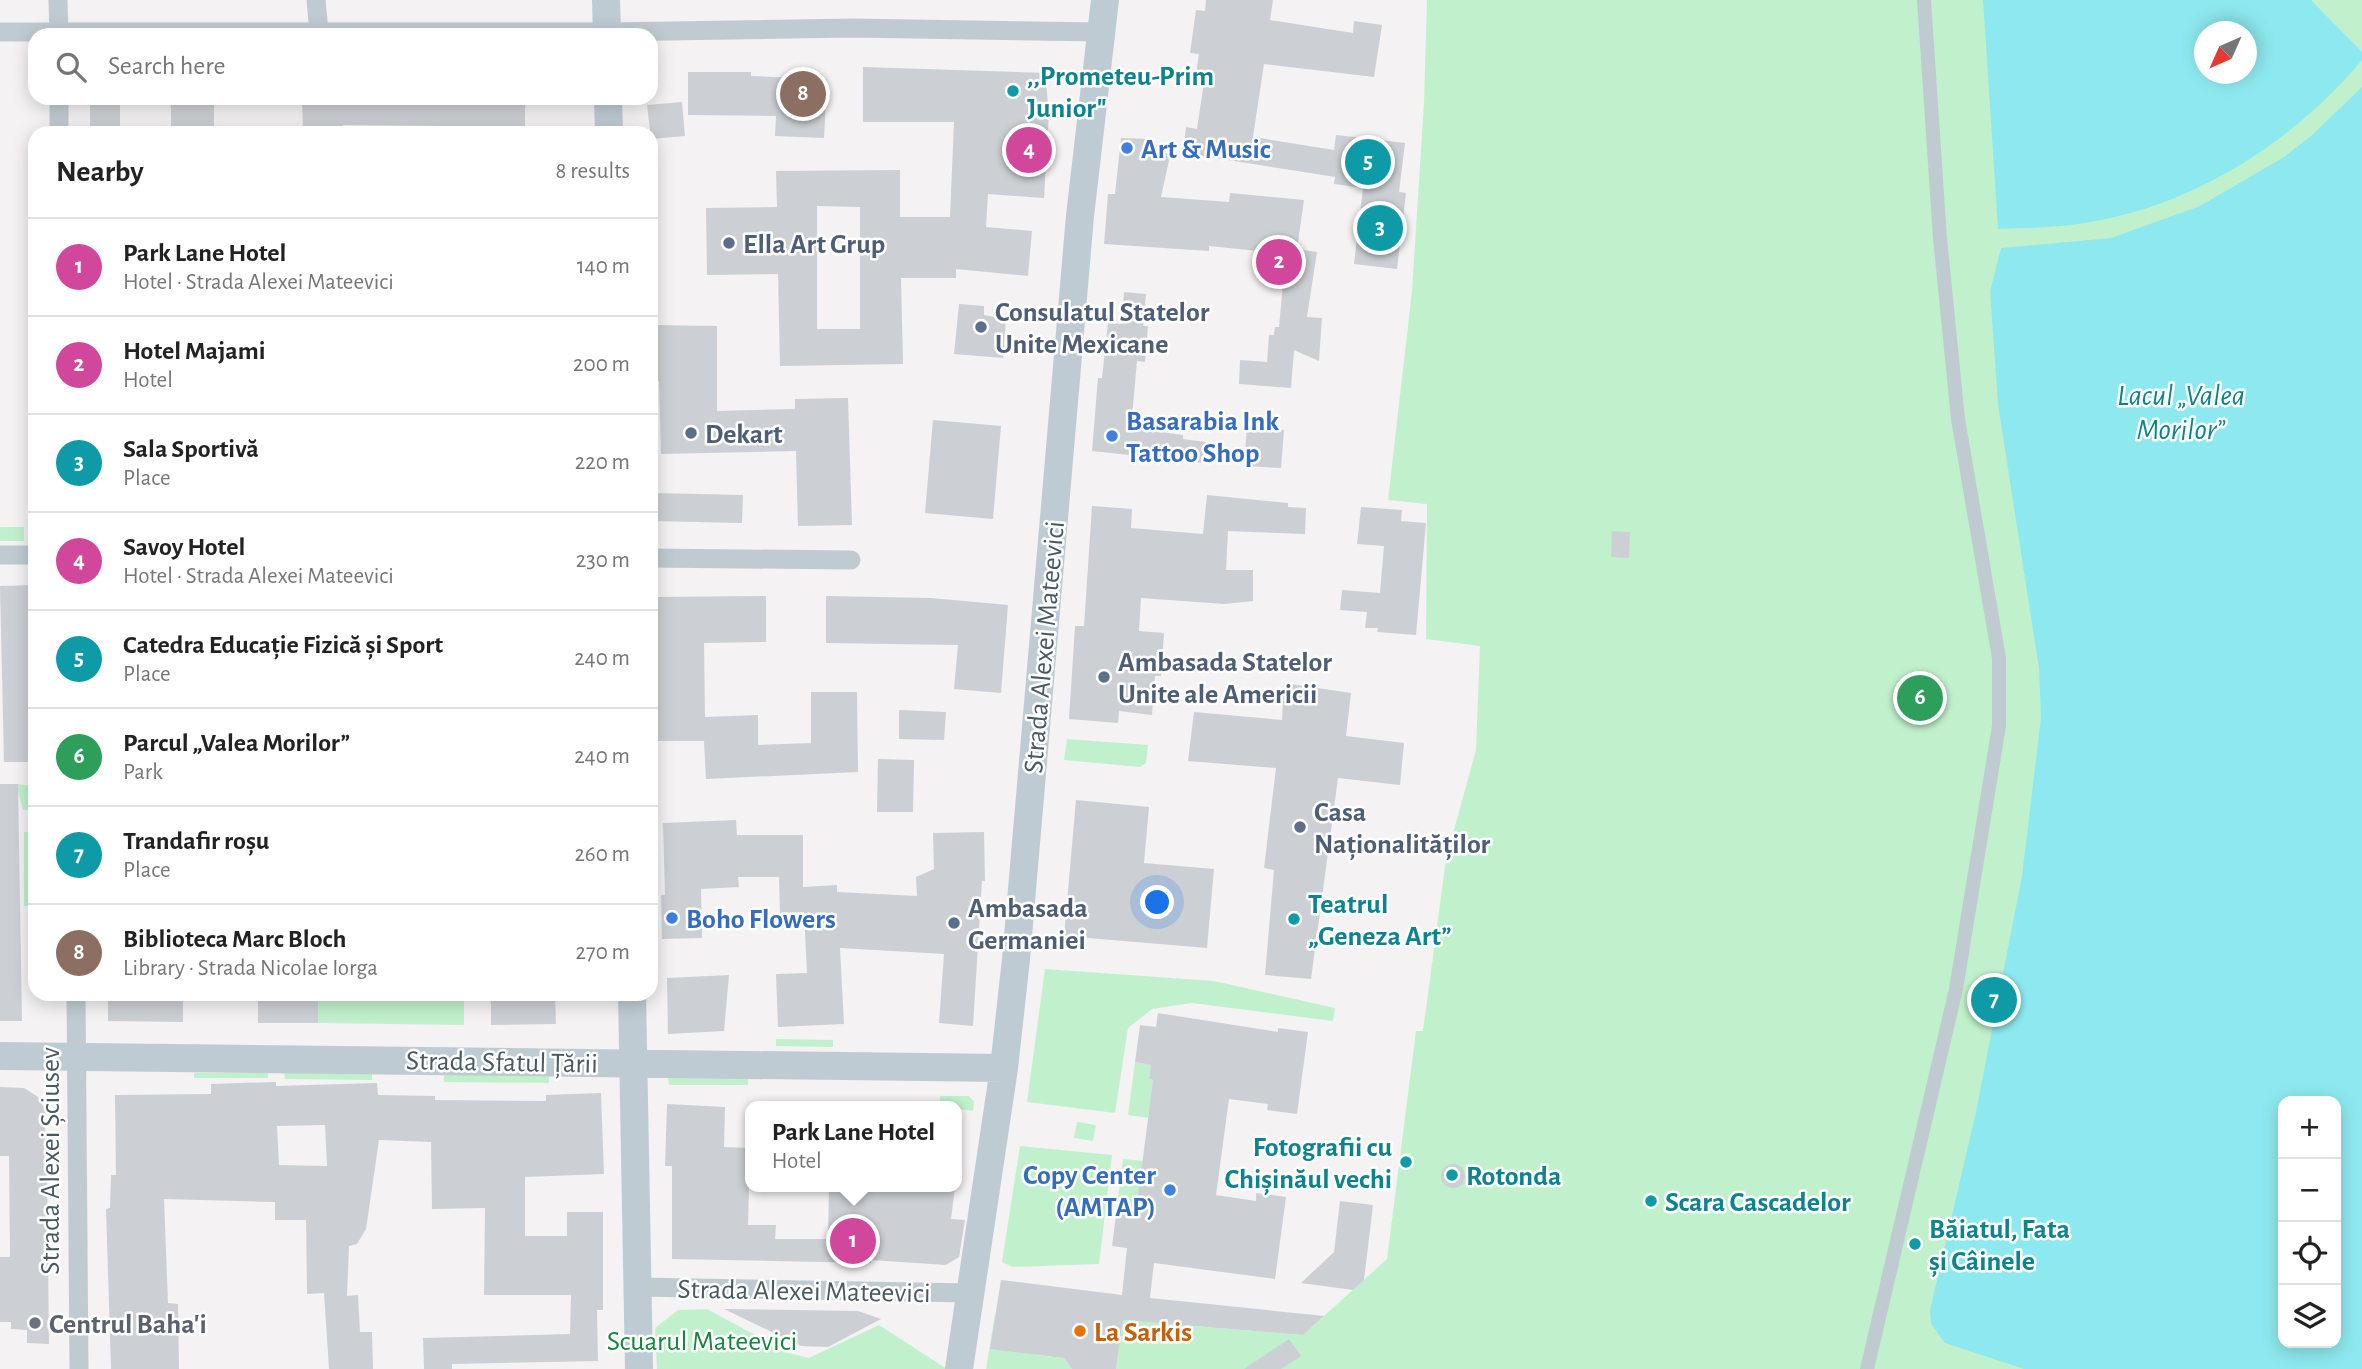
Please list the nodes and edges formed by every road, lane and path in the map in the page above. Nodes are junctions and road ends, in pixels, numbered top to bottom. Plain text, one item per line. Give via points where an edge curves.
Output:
1 (58, 0) edge
2 (316, 0) edge
3 (606, 0) edge
4 (1105, 0) edge
5 (1924, 0) edge
6 (59, 28) edge
7 (319, 28) edge
8 (607, 28) edge
9 (0, 32) edge
10 (658, 32) edge
11 (1100, 32) junction
12 (28, 33) edge
13 (59, 105) edge
14 (608, 105) edge
15 (59, 126) edge
16 (609, 126) edge
17 (0, 555) edge
18 (28, 555) edge
19 (658, 558) edge
20 (851, 560) dead end
21 (76, 1001) edge
22 (632, 1001) edge
23 (0, 1056) edge
24 (77, 1057) junction
25 (635, 1062) junction
26 (1004, 1068) junction
27 (637, 1287) junction
28 (971, 1293) junction
29 (79, 1369) edge
30 (639, 1369) edge
31 (959, 1369) edge
32 (1867, 1369) edge

1 - 6 street
2 - 7 street
3 - 8 main road
4 - 11 main road, Strada Alexei Mateevici
5 - 32 street via 1958,419 1999,658 1999,726 1956,989
9 - 12 street
10 - 11 street via 853,28
11 - 26 main road, Strada Alexei Mateevici
13 - 15 street
14 - 16 main road
17 - 18 street
19 - 20 street
21 - 24 street, Strada Alexei Șciusev
22 - 25 main road
23 - 24 main road, Strada Sfatul Țării
24 - 25 main road, Strada Sfatul Țării
24 - 29 street, Strada Alexei Șciusev
25 - 26 main road, Strada Sfatul Țării
25 - 27 main road
26 - 28 main road, Strada Alexei Mateevici
27 - 28 street, Strada Alexei Mateevici
27 - 30 main road
28 - 31 main road, Strada Alexei Mateevici

